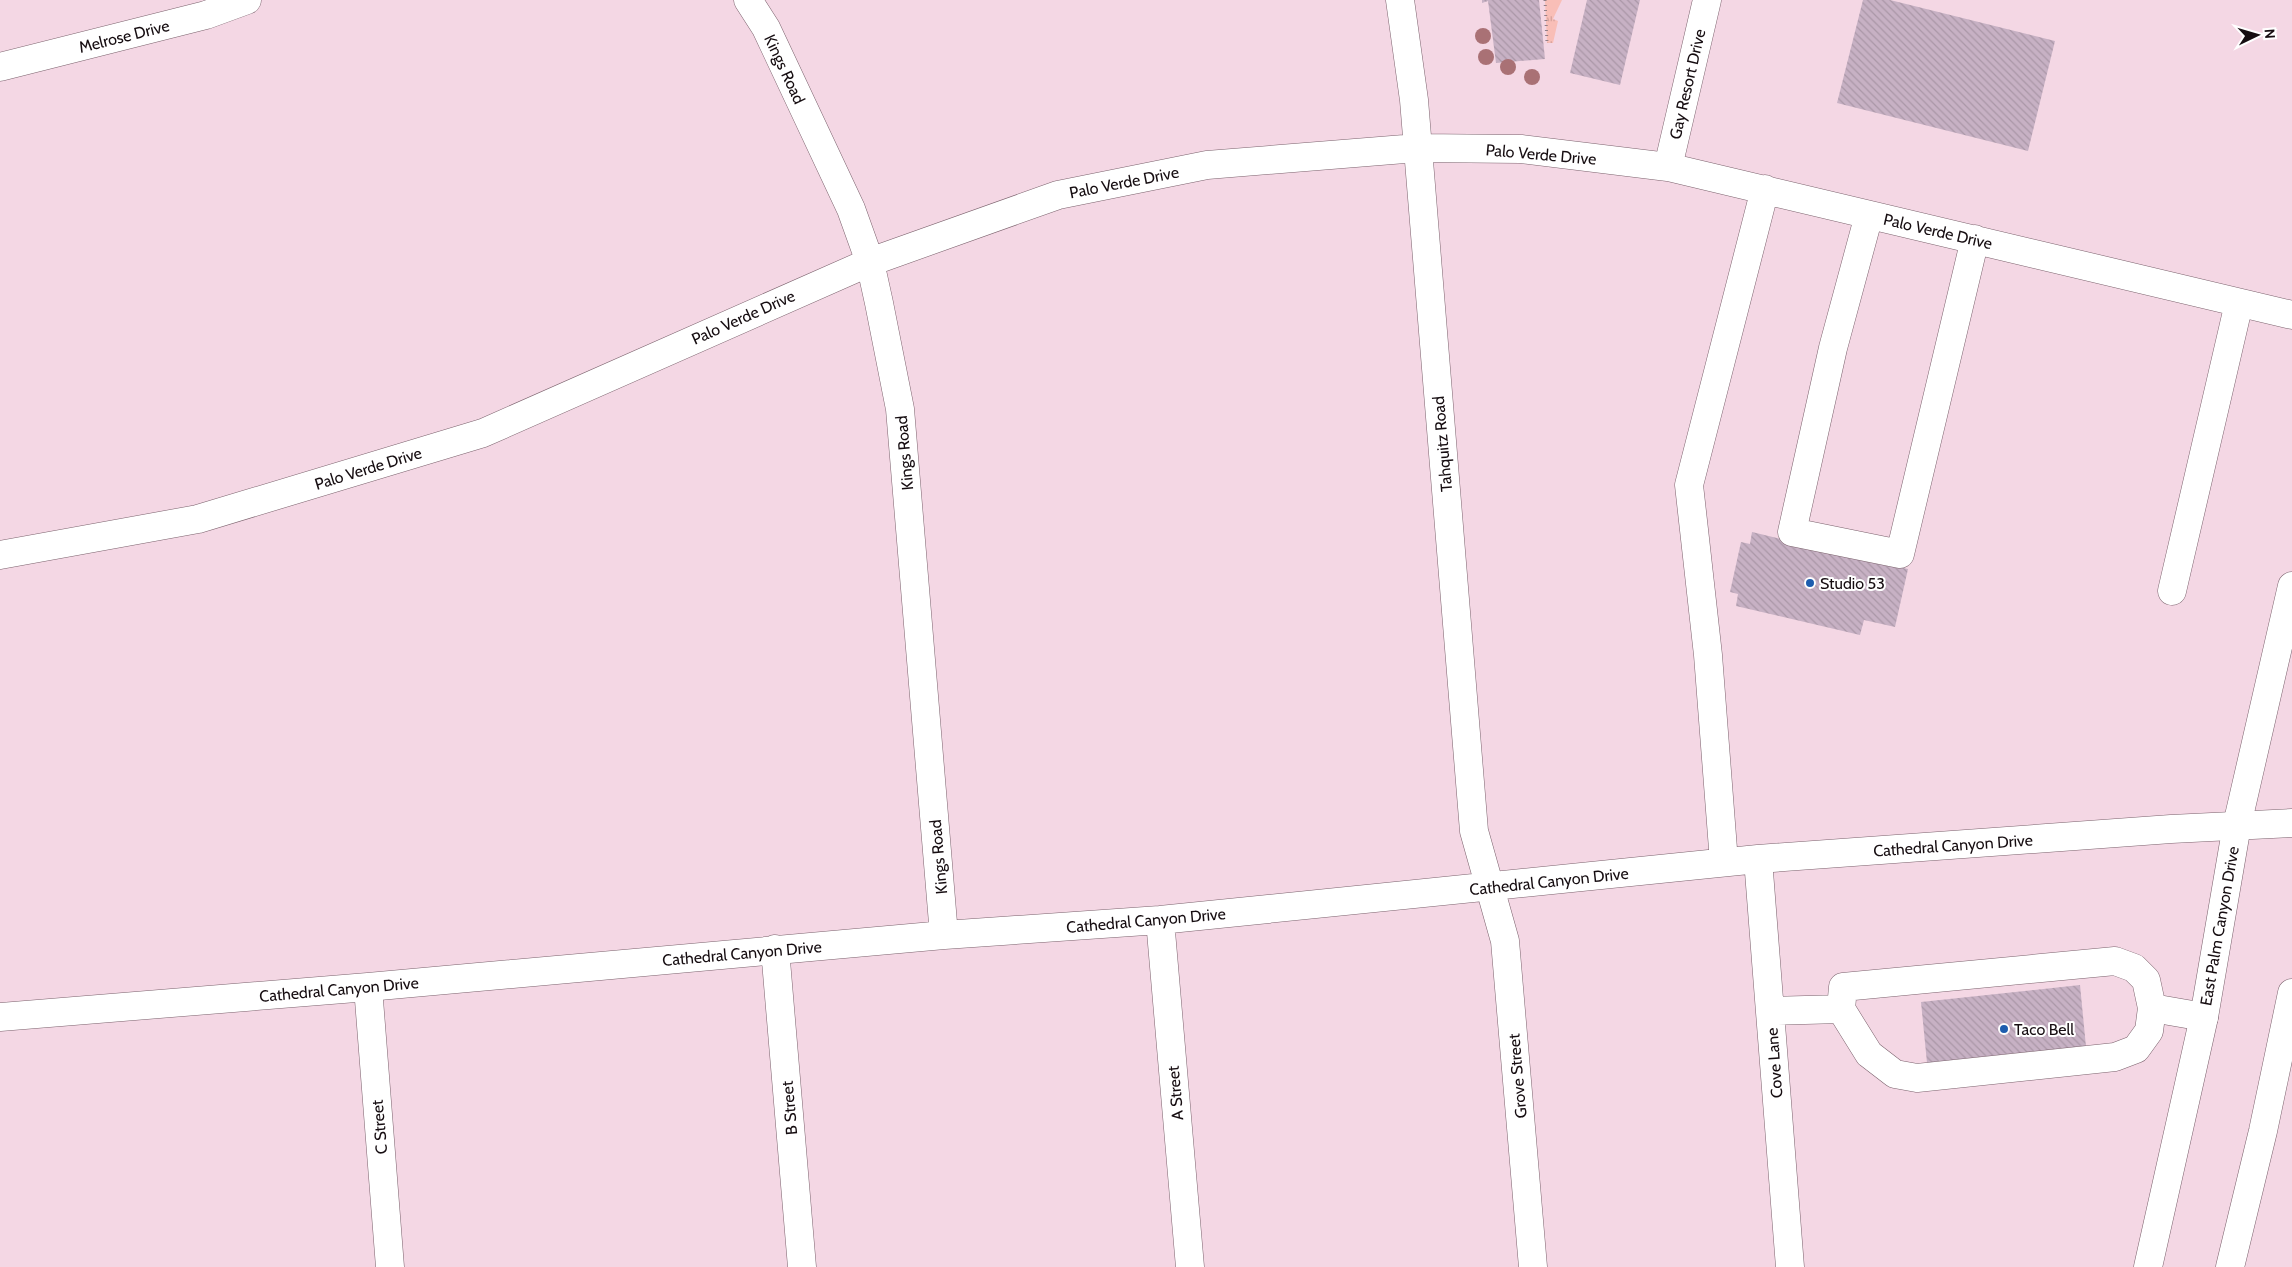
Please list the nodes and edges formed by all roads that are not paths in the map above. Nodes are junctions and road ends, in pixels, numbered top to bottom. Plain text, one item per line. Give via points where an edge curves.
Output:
1 (247, 0) edge
2 (748, 0) edge
3 (1400, 0) edge
4 (1707, 0) edge
5 (0, 67) edge
6 (1417, 148) junction
7 (1668, 167) junction
8 (1765, 189) junction
9 (1870, 215) junction
10 (1975, 239) junction
11 (870, 262) junction
12 (2239, 303) junction
13 (2292, 315) edge
14 (0, 555) edge
15 (2292, 586) edge
16 (2172, 591) dead end
17 (2292, 823) edge
18 (2237, 825) junction
19 (1758, 859) junction
20 (1724, 862) junction
21 (1490, 887) junction
22 (1160, 920) junction
23 (944, 935) junction
24 (776, 949) junction
25 (368, 987) junction
26 (2292, 994) edge
27 (2152, 1008) junction
28 (1841, 1009) junction
29 (1770, 1010) junction
30 (0, 1017) edge
31 (2204, 1018) junction
32 (390, 1267) edge
33 (802, 1267) edge
34 (1190, 1267) edge
35 (1534, 1267) edge
36 (1790, 1267) edge
37 (2148, 1267) edge
38 (2230, 1267) edge

1 - 5 street, Melrose Drive via 206,15
2 - 11 street, Kings Road via 766,28 842,191
3 - 6 street, Tahquitz Road
4 - 7 street, Gay Resort Drive
6 - 7 street, Palo Verde Drive via 1521,149
6 - 11 street, Palo Verde Drive via 1207,165 1058,195
6 - 21 street, Tahquitz Road via 1474,831
7 - 8 street, Palo Verde Drive
8 - 9 street, Palo Verde Drive
8 - 20 street via 1690,485 1708,655
9 - 10 street, Palo Verde Drive
9 - 10 street via 1833,348 1792,532 1900,554
10 - 12 street, Palo Verde Drive
11 - 14 street, Palo Verde Drive via 483,433 198,519
11 - 23 street, Kings Road via 900,409
12 - 13 street, Palo Verde Drive
12 - 16 street
15 - 18 street, East Palm Canyon Drive
17 - 18 street, Cathedral Canyon Drive
18 - 19 street, Cathedral Canyon Drive
18 - 31 street, East Palm Canyon Drive
19 - 20 street, Cathedral Canyon Drive
19 - 29 street, Cove Lane
20 - 21 street, Cathedral Canyon Drive
21 - 22 street, Cathedral Canyon Drive
21 - 35 street, Grove Street via 1505,941
22 - 23 street, Cathedral Canyon Drive
22 - 34 street, A Street
23 - 24 street, Cathedral Canyon Drive
24 - 25 street, Cathedral Canyon Drive
24 - 33 street, B Street
25 - 30 street, Cathedral Canyon Drive
25 - 32 street, C Street
26 - 38 street
27 - 28 street via 2146,980 2134,968 2115,961 1843,987
27 - 28 street via 2149,1031 2136,1048 2115,1057 1918,1078 1895,1074 1869,1054
27 - 31 street
28 - 29 street
29 - 36 street, Cove Lane
31 - 37 street, East Palm Canyon Drive

